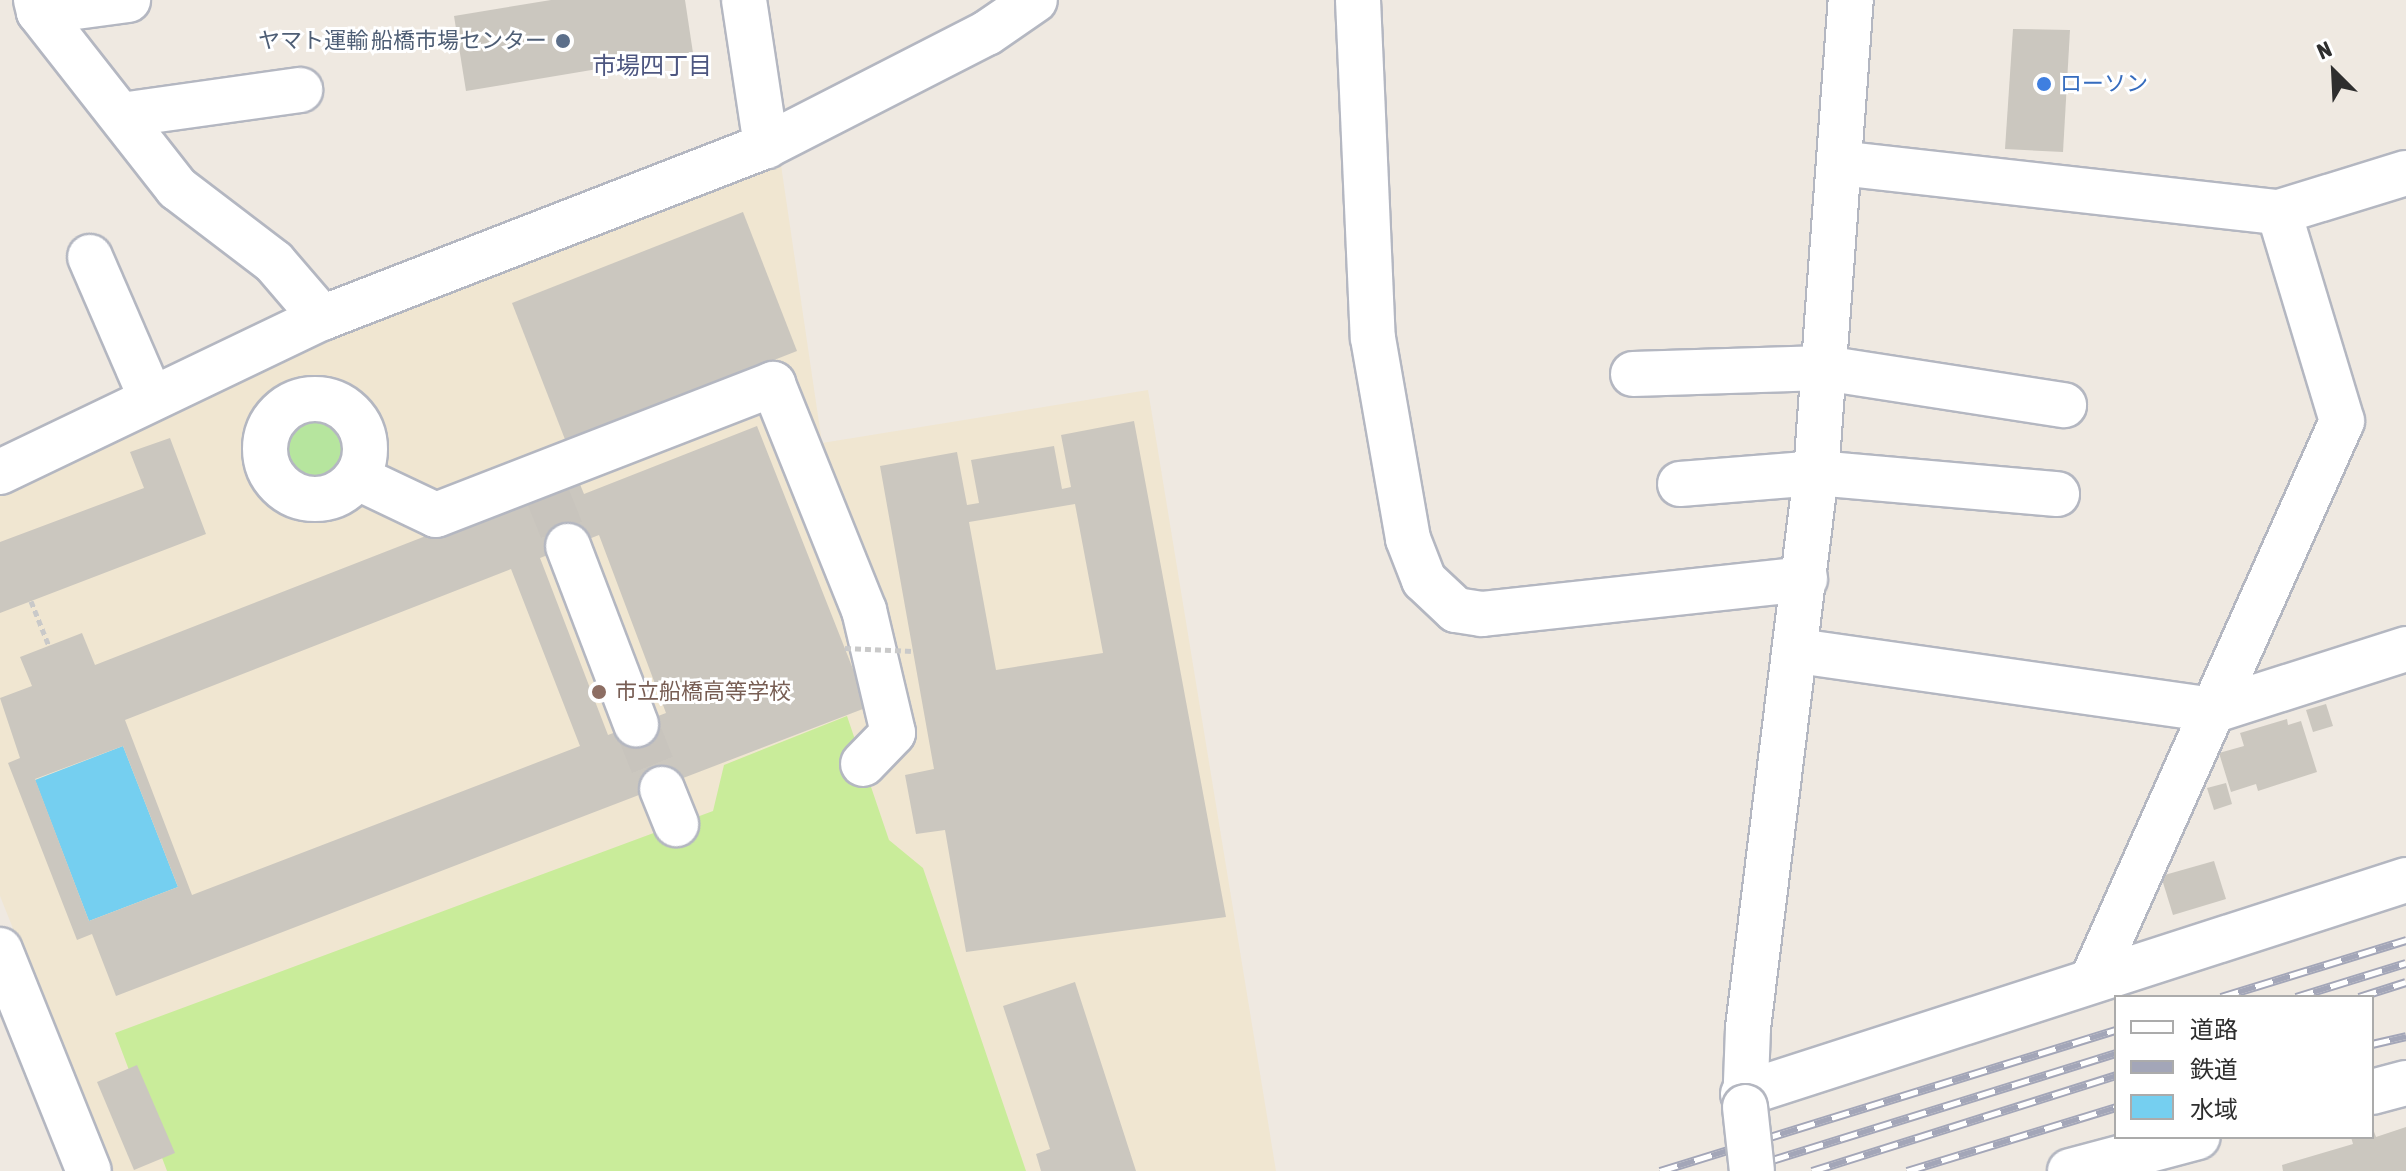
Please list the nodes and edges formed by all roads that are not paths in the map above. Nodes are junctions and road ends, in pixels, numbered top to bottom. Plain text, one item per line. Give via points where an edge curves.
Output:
1 (128, 0) edge
2 (744, 0) edge
3 (1035, 0) edge
4 (1358, 0) edge
5 (1851, 0) edge
6 (38, 6) edge
7 (300, 90) dead end
8 (122, 115) junction
9 (766, 146) junction
10 (1839, 163) junction
11 (2406, 173) edge
12 (2279, 212) junction
13 (90, 257) dead end
14 (322, 318) junction
15 (280, 337) junction
16 (1824, 368) junction
17 (1633, 374) dead end
18 (305, 397) junction
19 (151, 398) junction
20 (2064, 405) dead end
21 (1, 467) edge
22 (1816, 473) junction
23 (358, 478) junction
24 (1680, 484) dead end
25 (2057, 494) dead end
26 (568, 546) tunnel mouth
27 (1805, 579) junction
28 (2406, 649) edge
29 (1798, 651) junction
30 (2215, 710) junction
31 (636, 724) tunnel mouth
32 (863, 764) dead end
33 (2406, 880) edge
34 (0, 950) edge
35 (2093, 978) junction
36 (2406, 1083) edge
37 (2374, 1091) edge
38 (1744, 1100) junction
39 (2190, 1139) edge
40 (89, 1171) edge
41 (1752, 1171) edge
42 (2070, 1171) edge

1 - 6 street
2 - 9 street
3 - 9 street via 987,33
4 - 27 street via 1373,338 1414,559 1437,597 1456,610 1482,614
5 - 10 street
6 - 8 street
7 - 8 street
8 - 14 street via 177,188 274,262
9 - 14 street
10 - 12 street
10 - 16 street
11 - 12 street
12 - 30 street via 2342,421
13 - 19 street
14 - 15 street
15 - 18 street
15 - 19 street
16 - 17 street
16 - 20 street
16 - 22 street
18 - 23 street via 345,405 367,439
18 - 23 street via 271,420 263,458 285,493 325,501
19 - 21 street
22 - 24 street
22 - 25 street
22 - 27 street
23 - 32 street via 436,515 542,482 773,384 864,610 893,733
26 - 31 street
27 - 29 street
28 - 30 street
29 - 30 street
29 - 38 street
30 - 35 street
33 - 35 street
34 - 40 street
35 - 38 street via 2064,994
36 - 37 street
38 - 41 street, bridge
39 - 42 street

